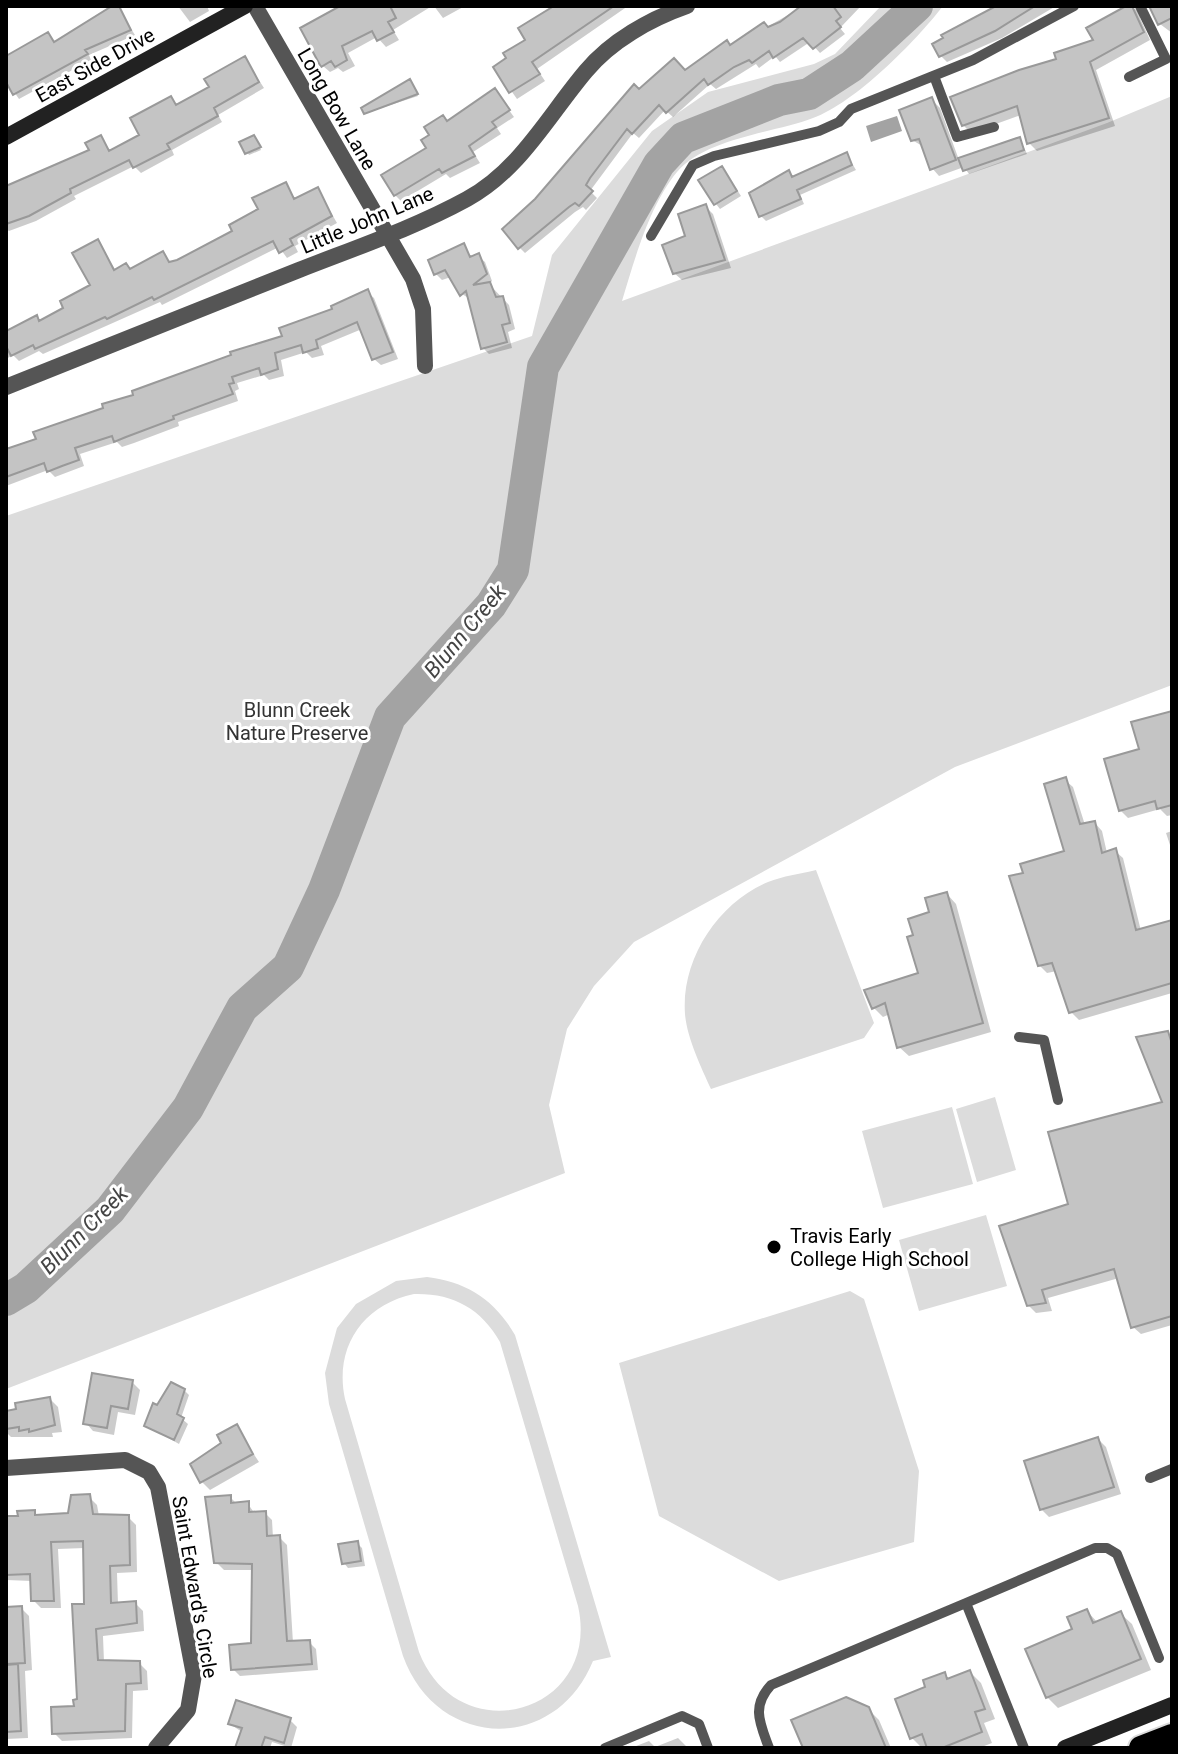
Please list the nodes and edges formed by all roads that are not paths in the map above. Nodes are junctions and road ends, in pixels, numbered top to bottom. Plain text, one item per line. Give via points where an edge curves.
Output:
1 (245, 6) edge
2 (255, 6) edge
3 (687, 6) edge
4 (1074, 6) edge
5 (1140, 6) edge
6 (934, 76) junction
7 (1129, 77) dead end
8 (994, 127) dead end
9 (6, 137) edge
10 (389, 235) junction
11 (651, 236) dead end
12 (425, 366) dead end
13 (6, 387) edge
14 (1019, 1037) dead end
15 (1058, 1100) dead end
16 (6, 1468) edge
17 (1172, 1469) edge
18 (1150, 1478) dead end
19 (966, 1603) junction
20 (1159, 1658) dead end
21 (1172, 1705) edge
22 (1172, 1736) edge
23 (156, 1748) edge
24 (605, 1748) edge
25 (708, 1748) edge
26 (769, 1748) edge
27 (1024, 1748) edge
28 (1065, 1748) edge
29 (1141, 1748) edge

1 - 9 street, East Side Drive
2 - 10 street, Long Bow Lane
3 - 10 street, Little John Lane via 622,38 587,70 542,133 469,199
4 - 6 lane
5 - 7 lane via 1166,59
6 - 8 lane via 957,137
6 - 11 lane via 851,109 819,131 693,165
10 - 12 street, Long Bow Lane via 423,309
10 - 13 street, Little John Lane
14 - 15 lane via 1044,1040
16 - 23 street, Saint Edward's Circle via 125,1460 149,1472 158,1487 194,1675 188,1710
17 - 18 lane
19 - 20 lane via 1095,1548 1107,1548 1117,1554
19 - 26 lane via 771,1685 760,1697 756,1713
19 - 27 lane
21 - 28 street
22 - 29 highway
24 - 25 lane via 682,1716 699,1724

